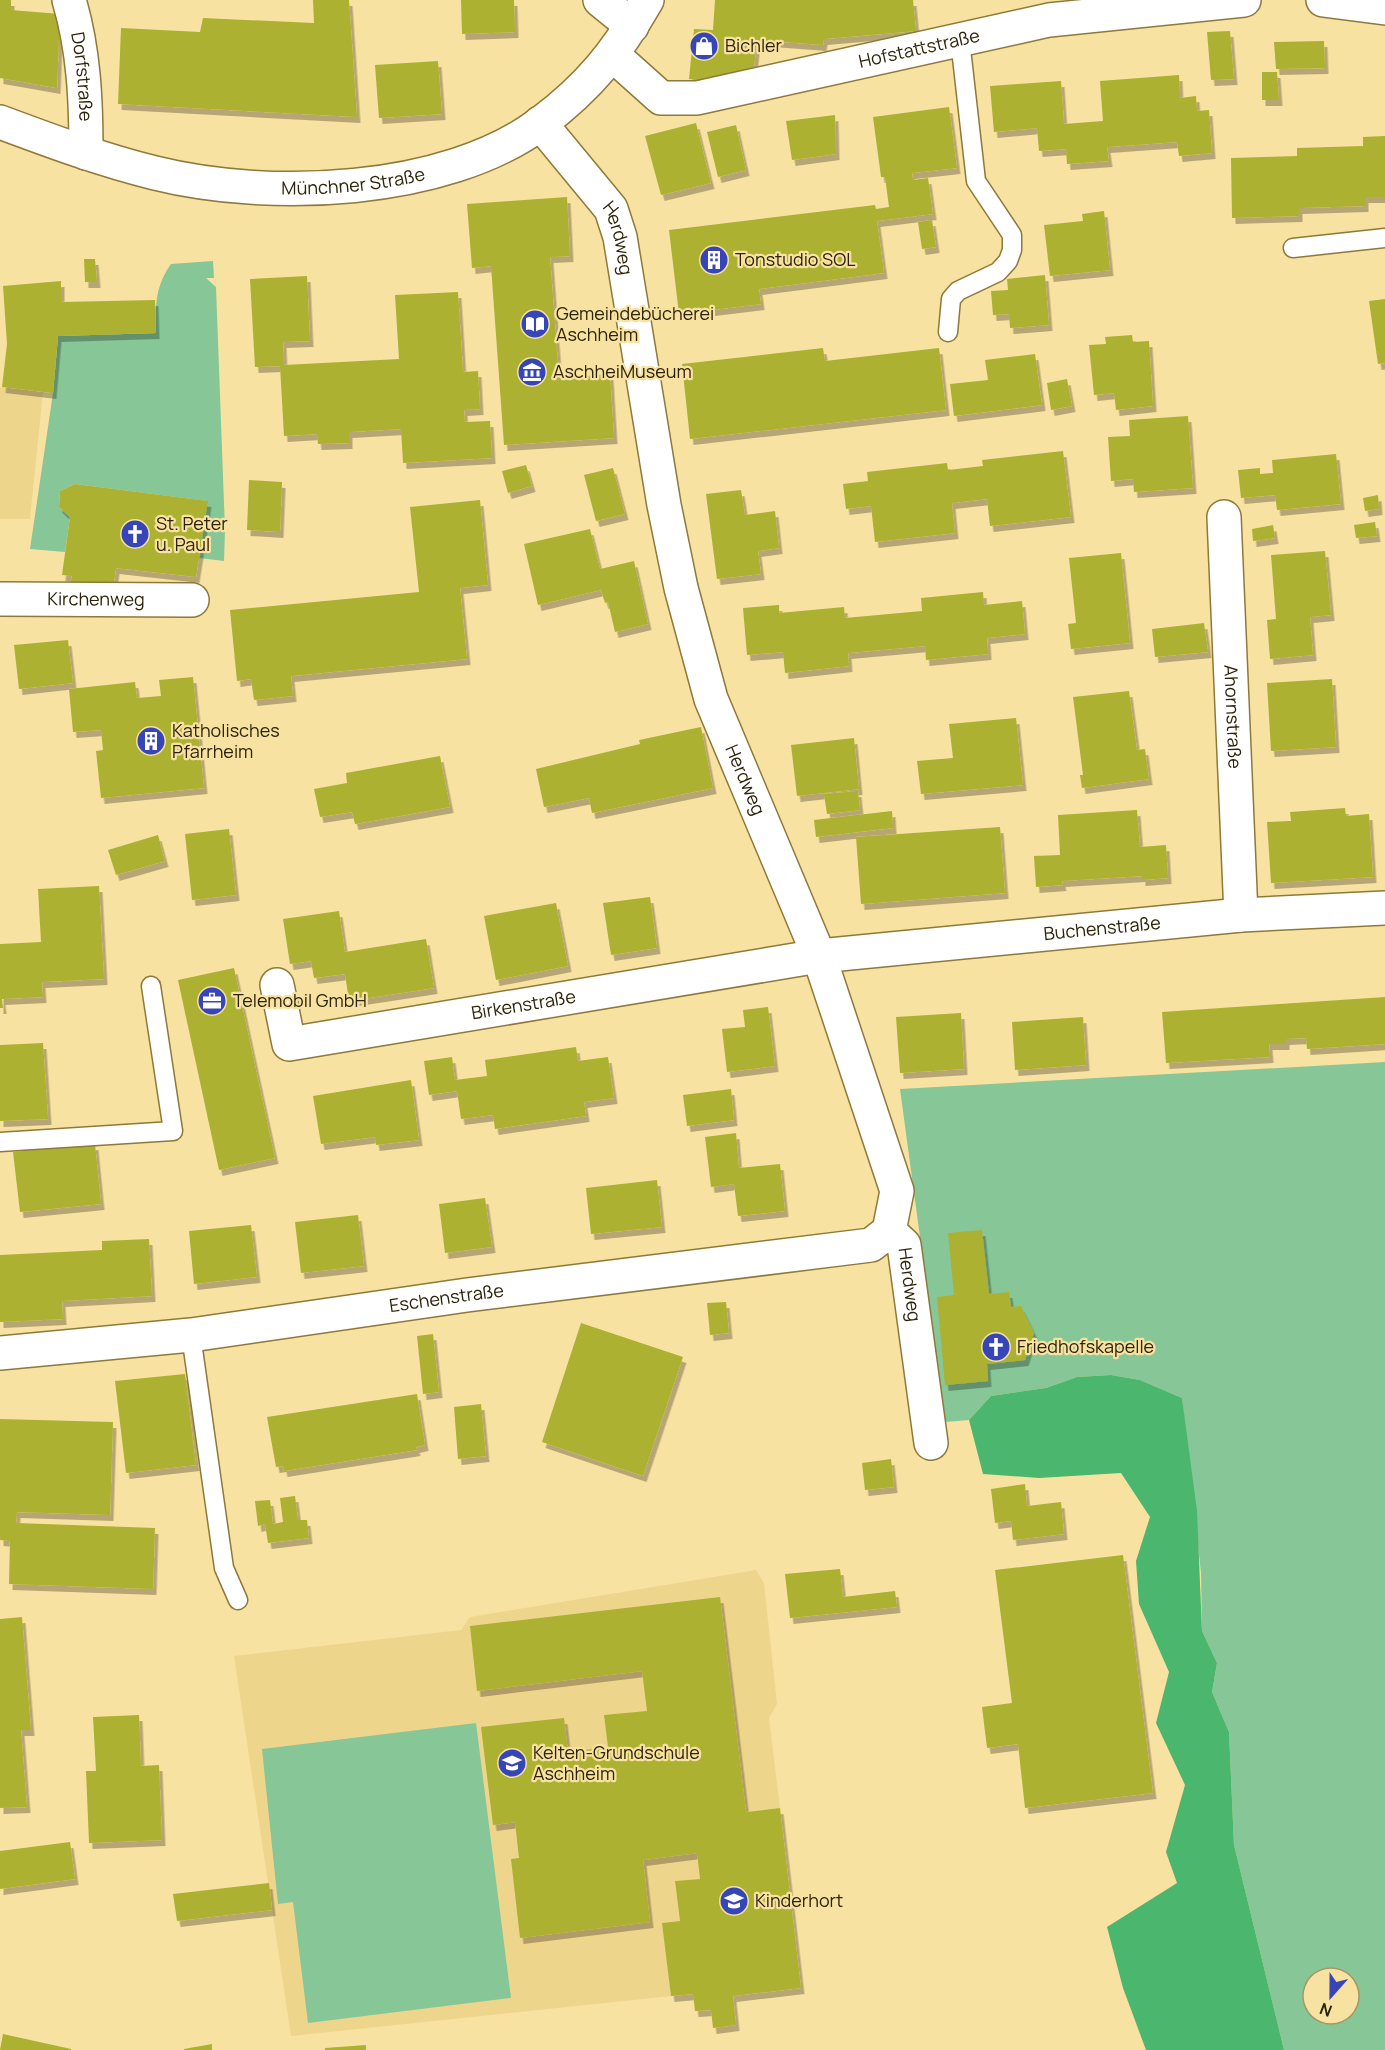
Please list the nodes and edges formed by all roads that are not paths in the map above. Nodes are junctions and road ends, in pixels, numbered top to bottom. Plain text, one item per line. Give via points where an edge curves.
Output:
1 (69, 0) edge
2 (600, 0) edge
3 (1244, 0) edge
4 (1323, 0) edge
5 (1385, 8) edge
6 (639, 13) edge
7 (960, 40) junction
8 (613, 55) junction
9 (0, 122) edge
10 (540, 123) junction
11 (86, 153) junction
12 (1385, 238) edge
13 (1293, 248) dead end
14 (948, 332) dead end
15 (1224, 517) dead end
16 (0, 599) edge
17 (192, 600) dead end
18 (1385, 908) edge
19 (1241, 915) junction
20 (819, 956) junction
21 (277, 985) dead end
22 (151, 986) dead end
23 (0, 1142) edge
24 (889, 1231) junction
25 (191, 1335) junction
26 (0, 1353) edge
27 (930, 1443) dead end
28 (238, 1600) dead end

1 - 11 street, Dorfstraße via 86,94
2 - 6 street
3 - 7 street, Hofstattstraße via 1049,20
4 - 5 street
6 - 8 street, Münchner Straße
7 - 8 street, Hofstattstraße via 697,98 661,98
7 - 14 lane via 976,181 1012,235 1012,250 998,272 958,291 951,299
8 - 10 street, Münchner Straße via 580,90
9 - 11 street, Münchner Straße
10 - 11 street, Münchner Straße via 508,143 460,164 400,179 341,187 234,186 157,174
10 - 20 street, Herdweg via 611,209 620,237 664,505 681,588 711,699
12 - 13 lane
15 - 19 street, Ahornstraße
16 - 17 street, Kirchenweg
18 - 19 street, Buchenstraße
19 - 20 street, Buchenstraße
20 - 21 street, Birkenstraße via 289,1044
20 - 24 street, Herdweg via 897,1191
22 - 23 lane via 173,1131
24 - 25 street, Eschenstraße via 871,1245 467,1295
24 - 27 street, Herdweg via 904,1245
25 - 26 street, Eschenstraße
25 - 28 lane via 224,1568

